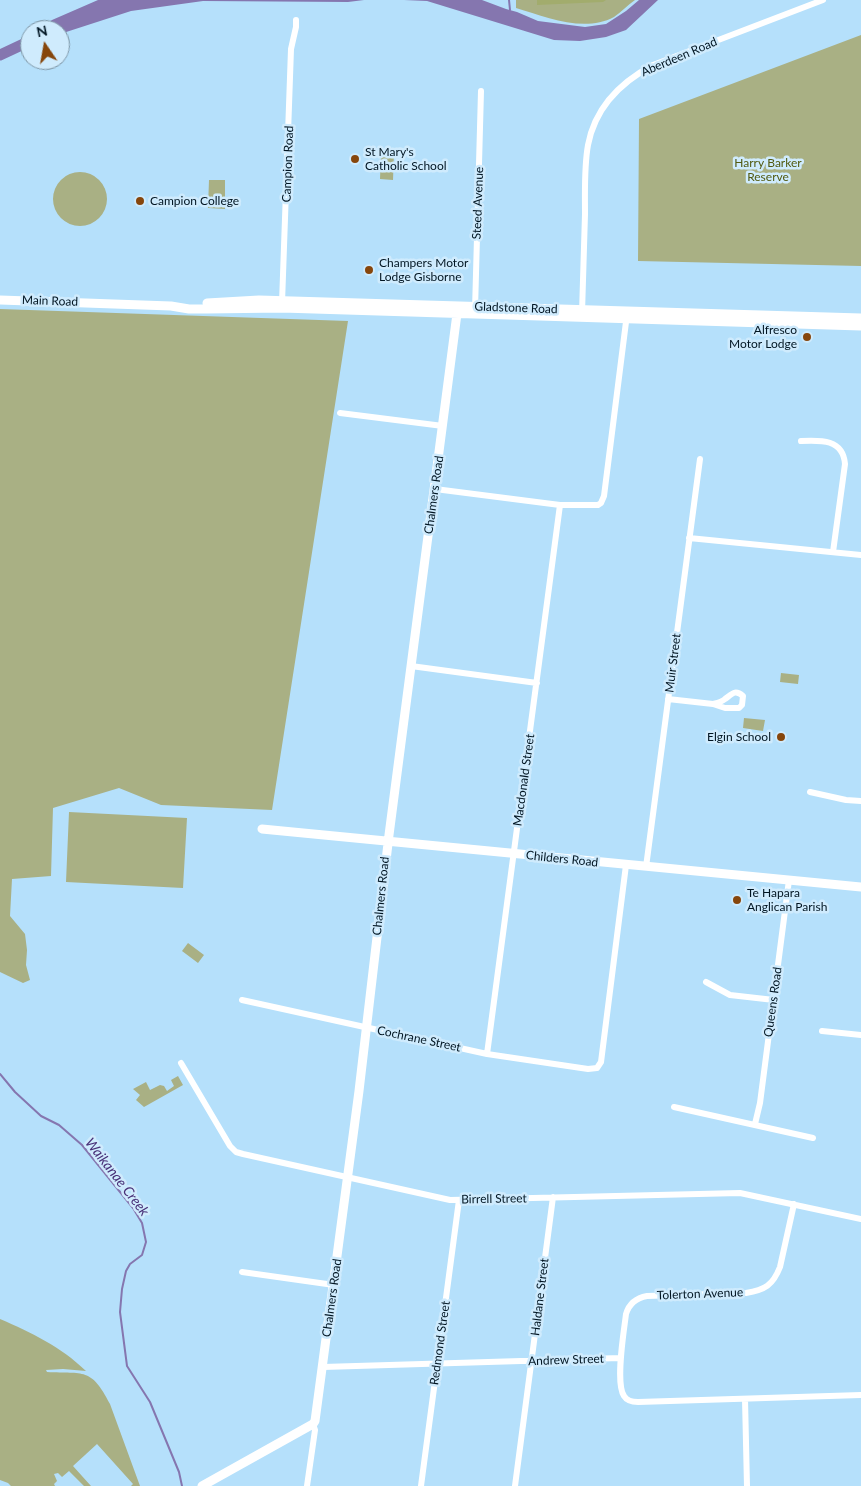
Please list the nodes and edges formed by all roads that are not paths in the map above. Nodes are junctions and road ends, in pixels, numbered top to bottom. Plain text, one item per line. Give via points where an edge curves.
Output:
1 (823, 0) edge
2 (296, 20) dead end
3 (481, 91) dead end
4 (0, 300) edge
5 (99, 303) joint
6 (282, 305) junction
7 (458, 310) junction
8 (475, 310) junction
9 (582, 313) junction
10 (627, 315) junction
11 (861, 318) edge
12 (861, 326) edge
13 (340, 412) dead end
14 (443, 426) junction
15 (801, 441) dead end
16 (700, 459) dead end
17 (435, 489) junction
18 (560, 505) junction
19 (689, 538) junction
20 (834, 552) junction
21 (861, 554) edge
22 (411, 666) junction
23 (537, 683) junction
24 (668, 699) junction
25 (713, 704) dead end
26 (810, 792) dead end
27 (861, 801) edge
28 (262, 829) dead end
29 (388, 842) junction
30 (514, 854) junction
31 (626, 865) junction
32 (646, 867) junction
33 (789, 880) junction
34 (861, 887) edge
35 (706, 982) dead end
36 (242, 1000) dead end
37 (774, 1000) junction
38 (366, 1028) junction
39 (822, 1031) dead end
40 (861, 1035) edge
41 (487, 1054) junction
42 (180, 1063) dead end
43 (674, 1107) dead end
44 (755, 1124) junction
45 (813, 1138) dead end
46 (348, 1178) junction
47 (553, 1197) junction
48 (459, 1200) junction
49 (794, 1204) junction
50 (861, 1219) edge
51 (242, 1272) dead end
52 (334, 1285) junction
53 (620, 1358) junction
54 (532, 1361) junction
55 (437, 1363) junction
56 (323, 1367) junction
57 (861, 1395) edge
58 (745, 1399) junction
59 (313, 1424) junction
60 (202, 1486) edge
61 (307, 1486) edge
62 (421, 1486) edge
63 (515, 1486) edge
64 (747, 1486) edge

1 - 9 street, Aberdeen Road via 653,65 638,73 610,98 588,144
2 - 6 street, Campion Road via 292,49
3 - 8 street, Steed Avenue
4 - 5 street, Main Road
5 - 6 street, Gladstone Road via 172,306 259,300
6 - 7 street, Gladstone Road
7 - 8 street, Gladstone Road
7 - 14 street, Chalmers Road
8 - 9 street, Gladstone Road
9 - 10 street, Gladstone Road
10 - 11 street, Gladstone Road
10 - 12 street, Gladstone Road
10 - 18 street via 604,496 601,503 594,505
13 - 14 street
14 - 17 street, Chalmers Road
15 - 20 street via 838,446 844,457
16 - 19 street, Muir Street
17 - 18 street
17 - 22 street, Chalmers Road
18 - 23 street, Macdonald Street
19 - 20 street
19 - 24 street, Muir Street
20 - 21 street
22 - 23 street
22 - 29 street, Chalmers Road
23 - 30 street, Macdonald Street
24 - 25 street
24 - 32 street, Muir Street
26 - 27 street
28 - 29 street, Childers Road
29 - 30 street, Childers Road
29 - 38 street, Chalmers Road
30 - 31 street, Childers Road
30 - 41 street, Macdonald Street
31 - 32 street, Childers Road
31 - 41 street, Cochrane Street via 601,1062 597,1068
32 - 33 street, Childers Road
33 - 34 street, Childers Road
33 - 37 street, Queens Road
35 - 37 street via 730,995
36 - 38 street, Cochrane Street
37 - 44 street, Queens Road
38 - 41 street, Cochrane Street
38 - 46 street, Chalmers Road
39 - 40 street
42 - 46 street, Birrell Street via 232,1150
43 - 44 street
44 - 45 street
46 - 48 street, Birrell Street
46 - 52 street, Chalmers Road
47 - 48 street, Birrell Street
47 - 49 street, Birrell Street via 740,1193
47 - 54 street, Haldane Street
48 - 55 street, Redmond Street
49 - 50 street, Birrell Street
49 - 53 street, Tolerton Avenue via 780,1267 772,1283 746,1293 636,1299 628,1308
51 - 52 street
52 - 56 street, Chalmers Road
53 - 54 street, Andrew Street
53 - 58 street, Andrew Street via 622,1391 632,1402
54 - 55 street, Andrew Street
54 - 63 street, Haldane Street
55 - 56 street, Andrew Street
55 - 62 street, Redmond Street
56 - 59 street, Chalmers Road
57 - 58 street, Andrew Street
58 - 64 street
59 - 60 street
59 - 61 street, Chalmers Road via 315,1430

